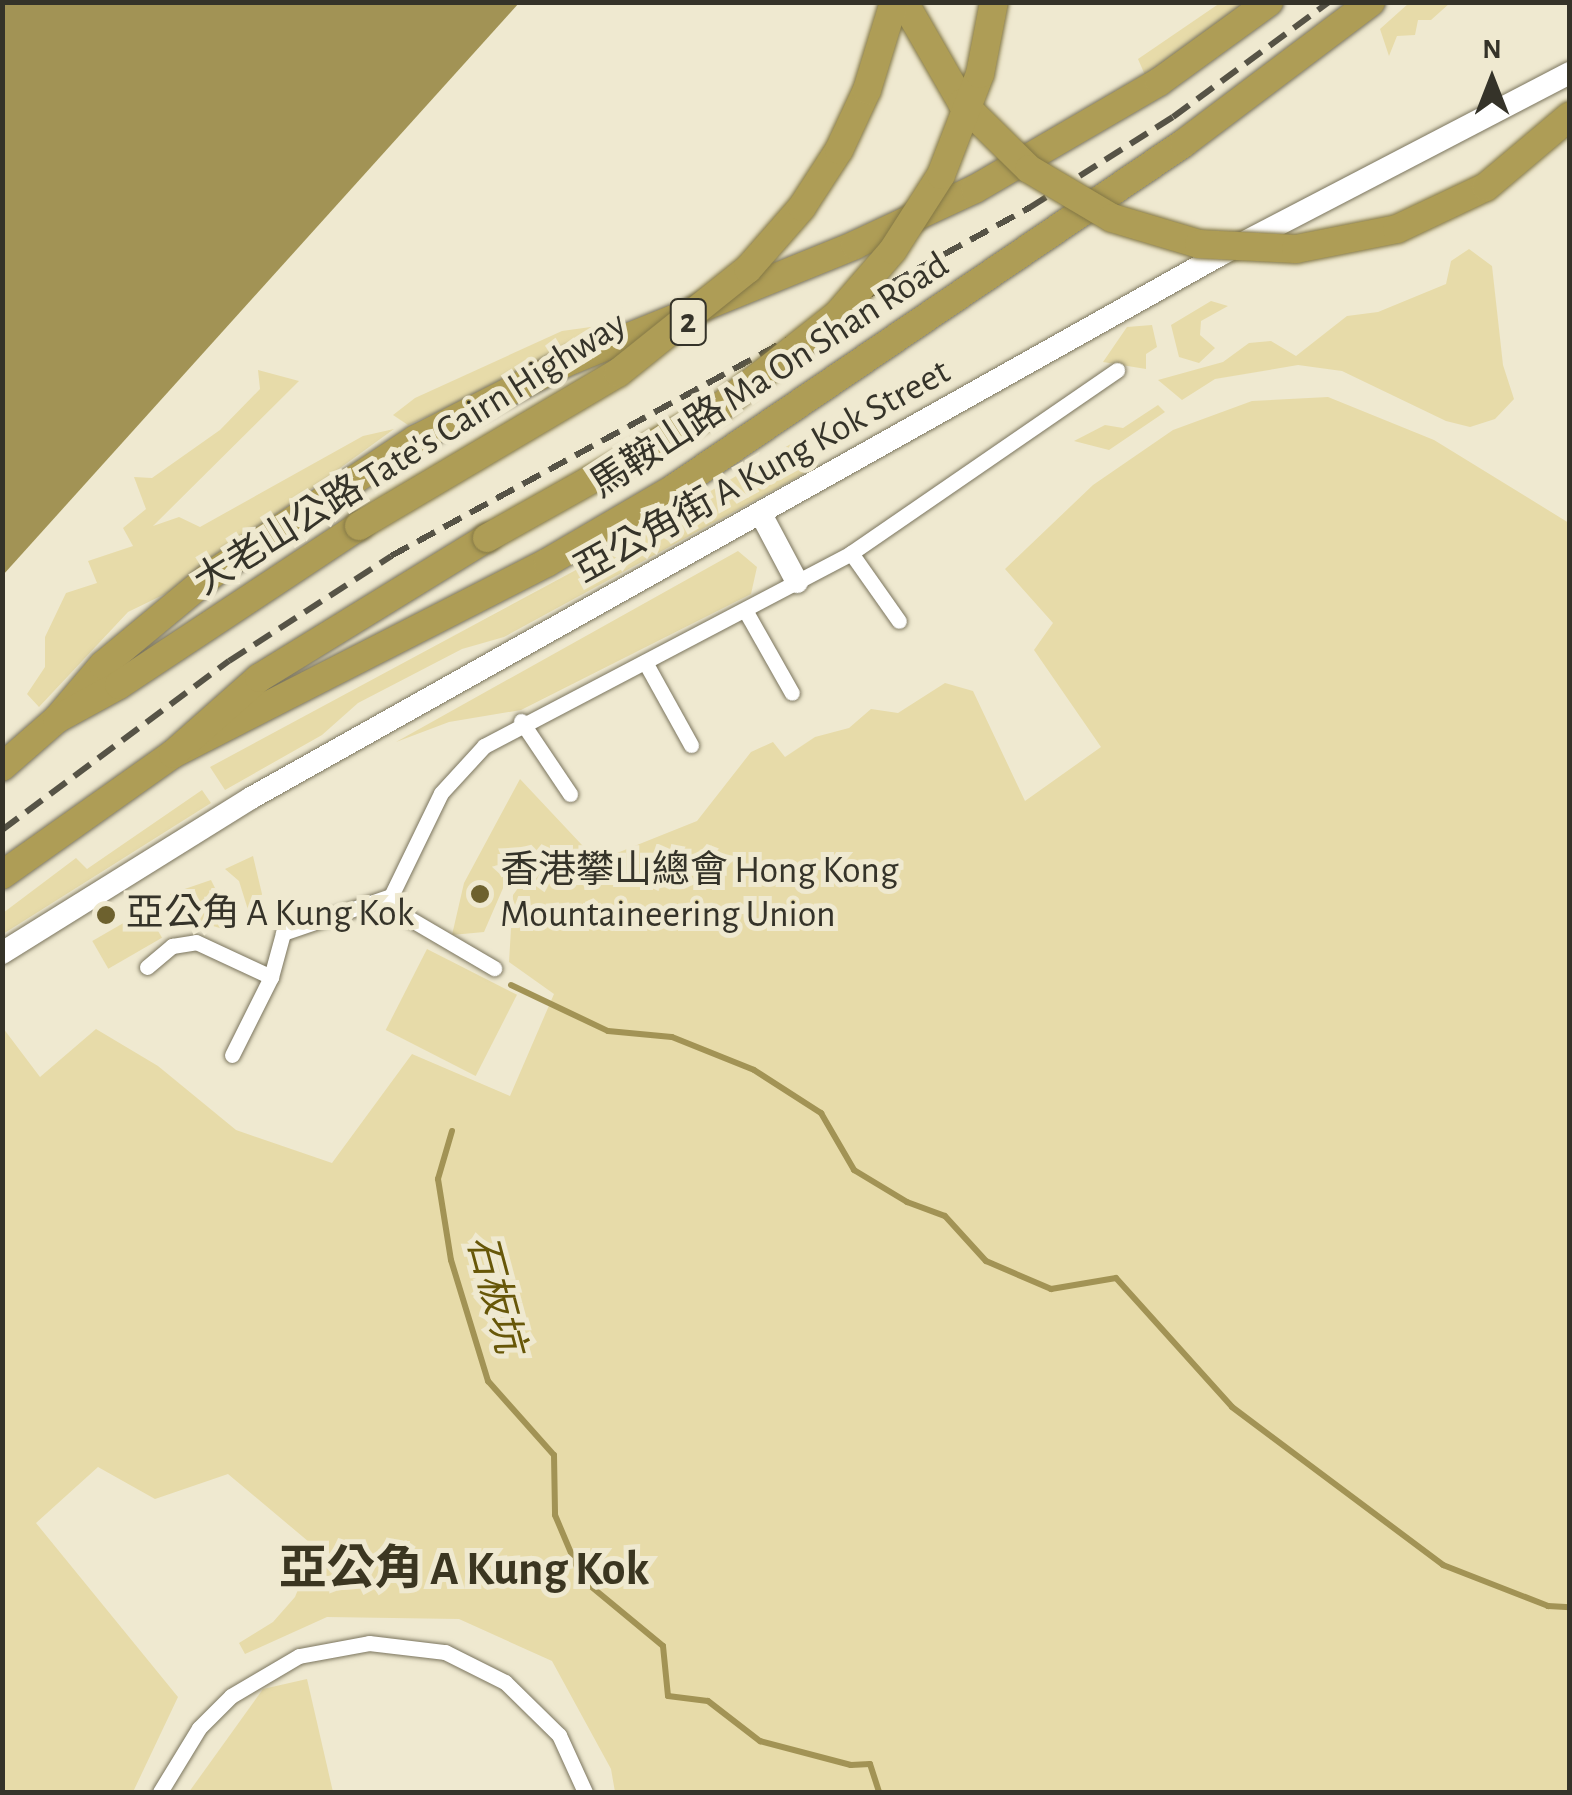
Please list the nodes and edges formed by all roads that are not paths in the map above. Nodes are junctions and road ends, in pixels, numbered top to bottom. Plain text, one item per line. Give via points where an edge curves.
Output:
1 (894, 2) edge
2 (904, 2) edge
3 (994, 2) edge
4 (1269, 2) edge
5 (1371, 2) edge
6 (1570, 73) edge
7 (1570, 116) edge
8 (1117, 370) dead end
9 (761, 514) junction
10 (851, 553) junction
11 (797, 582) junction
12 (746, 610) junction
13 (898, 620) dead end
14 (644, 662) junction
15 (792, 693) dead end
16 (57, 719) junction
17 (521, 722) junction
18 (691, 746) dead end
19 (173, 754) junction
20 (2, 767) edge
21 (570, 794) dead end
22 (2, 875) edge
23 (383, 903) junction
24 (2, 953) edge
25 (147, 966) dead end
26 (494, 968) dead end
27 (271, 978) junction
28 (232, 1055) dead end
29 (160, 1792) edge
30 (586, 1792) edge

1 - 16 highway, 大老山公路 Tate's Cairn Highway / 2, bridge via 867,90 839,150 802,207 748,269 618,373 359,526 119,686
2 - 7 highway, bridge via 962,103 1030,170 1112,218 1198,244 1296,249 1397,229 1486,186
3 - 19 highway, 2, bridge via 980,74 940,176 893,250 838,314 720,407 258,678
4 - 16 highway, 馬鞍山路 Ma On Shan Road via 1159,82 974,189 856,245 565,362 416,439 215,572 103,665
5 - 19 highway, 馬鞍山路 Ma On Shan Road via 1184,143 703,470 548,562
6 - 9 main road, 亞公角街 A Kung Kok Street via 1220,256
8 - 10 street
9 - 11 main road
9 - 24 main road, 亞公角街 A Kung Kok Street via 250,798
10 - 11 street
10 - 13 street
11 - 12 street
12 - 14 street
12 - 15 street
14 - 17 street
14 - 18 street
16 - 20 highway, 大老山公路 Tate's Cairn Highway / 2
17 - 21 street
17 - 23 street via 455,772
19 - 22 highway, 2
23 - 26 street
23 - 27 street via 283,933
25 - 27 street via 184,941 196,942
27 - 28 street
29 - 30 street via 199,1728 242,1688 299,1656 368,1643 445,1652 505,1682 558,1735

